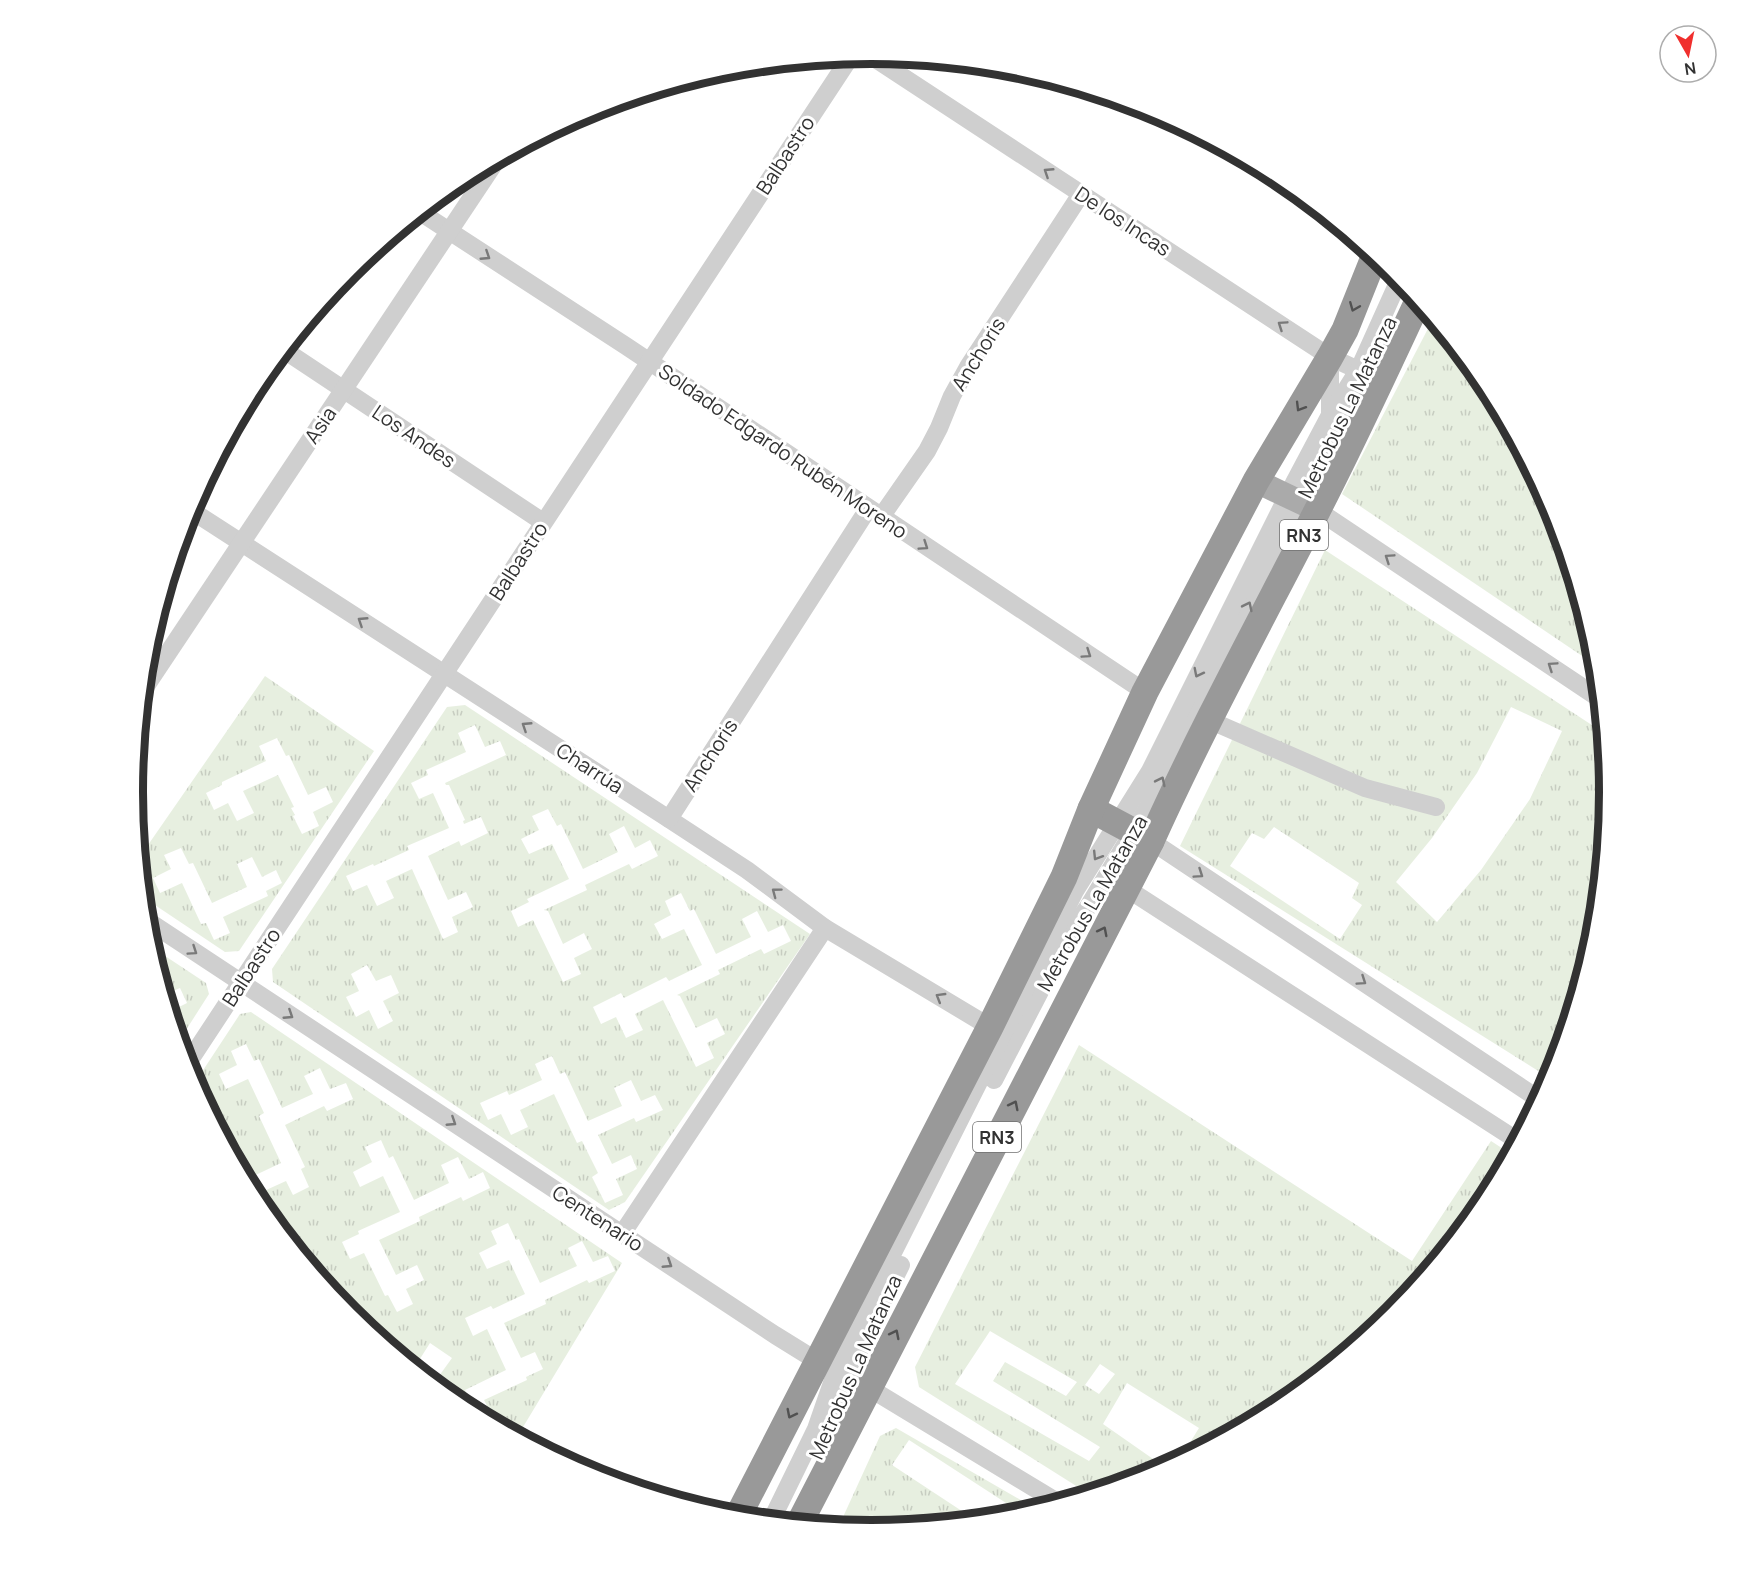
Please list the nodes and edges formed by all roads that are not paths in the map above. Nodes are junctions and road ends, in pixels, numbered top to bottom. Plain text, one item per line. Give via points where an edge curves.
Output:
1 (845, 65) edge
2 (884, 65) edge
3 (488, 174) edge
4 (1081, 194) junction
5 (426, 216) edge
6 (449, 232) junction
7 (1371, 264) edge
8 (1396, 289) edge
9 (1402, 295) edge
10 (1414, 307) edge
11 (290, 354) edge
12 (1330, 357) junction
13 (649, 361) junction
14 (1368, 375) junction
15 (344, 389) junction
16 (1330, 415) junction
17 (1256, 481) junction
18 (1302, 503) junction
19 (874, 513) junction
20 (198, 515) edge
21 (543, 522) junction
22 (241, 543) junction
23 (444, 674) junction
24 (153, 676) edge
25 (1144, 692) junction
26 (1593, 694) edge
27 (1209, 720) junction
28 (1436, 807) dead end
29 (1091, 809) junction
30 (669, 819) junction
31 (1133, 832) junction
32 (1126, 888) junction
33 (155, 926) edge
34 (825, 928) junction
35 (241, 983) junction
36 (990, 1027) junction
37 (193, 1056) edge
38 (1533, 1095) edge
39 (1512, 1137) edge
40 (622, 1234) junction
41 (843, 1374) junction
42 (1051, 1498) edge
43 (744, 1509) edge
44 (775, 1514) edge
45 (787, 1515) edge
46 (801, 1517) edge

1 - 13 street, Balbastro
4 -> 2 street, De los Incas
3 - 6 street, Asia
12 -> 4 street, De los Incas
4 - 19 street, Anchoris via 968,367 927,451
5 - 6 street, Soldado Edgardo Rubén Moreno
6 -> 13 street, Soldado Edgardo Rubén Moreno
6 - 15 street, Asia
7 -> 12 highway, RN3
8 - 14 street, Metrobus La Matanza
9 - 14 street, Metrobus La Matanza
10 - 14 highway, RN3
11 - 15 street, Los Andes
12 - 14 street, De los Incas
12 - 16 street, Metrobus La Matanza
12 -> 17 highway, RN3
13 - 19 street, Soldado Edgardo Rubén Moreno
13 - 21 street, Balbastro
14 - 16 street, Metrobus La Matanza
14 - 18 highway, RN3
15 - 21 street, Los Andes
15 - 22 street, Asia
16 - 18 street, Metrobus La Matanza
17 - 18 main road
17 - 25 highway, RN3
26 -> 18 street
18 - 27 highway, RN3
18 - 31 street, Metrobus La Matanza via 1150,771
19 -> 25 street, Soldado Edgardo Rubén Moreno
19 - 30 street, Anchoris
20 - 22 street, Charrúa
21 - 23 street, Balbastro
23 -> 22 street, Charrúa
22 - 24 street, Asia
30 -> 23 street, Charrúa
23 - 35 street, Balbastro
25 - 29 highway, RN3
27 - 28 street via 1365,788
31 -> 27 highway, RN3 via 1185,766
29 - 31 highway
29 - 36 highway, RN3 via 1064,877
34 -> 30 street, Charrúa
31 - 32 highway, RN3
31 -> 38 street
31 - 41 street, Metrobus La Matanza via 1075,891 842,1354
32 - 39 street
41 -> 32 highway, RN3
33 -> 35 street, Centenario
36 -> 34 street, Charrúa
34 - 40 street
35 - 37 street, Balbastro
35 -> 40 street, Centenario
36 - 41 highway, RN3
40 -> 41 street, Centenario
41 - 42 street, Centenario
41 -> 43 highway, RN3
41 - 44 street, Metrobus La Matanza
41 - 45 street, Metrobus La Matanza via 827,1433
41 - 46 highway, RN3

